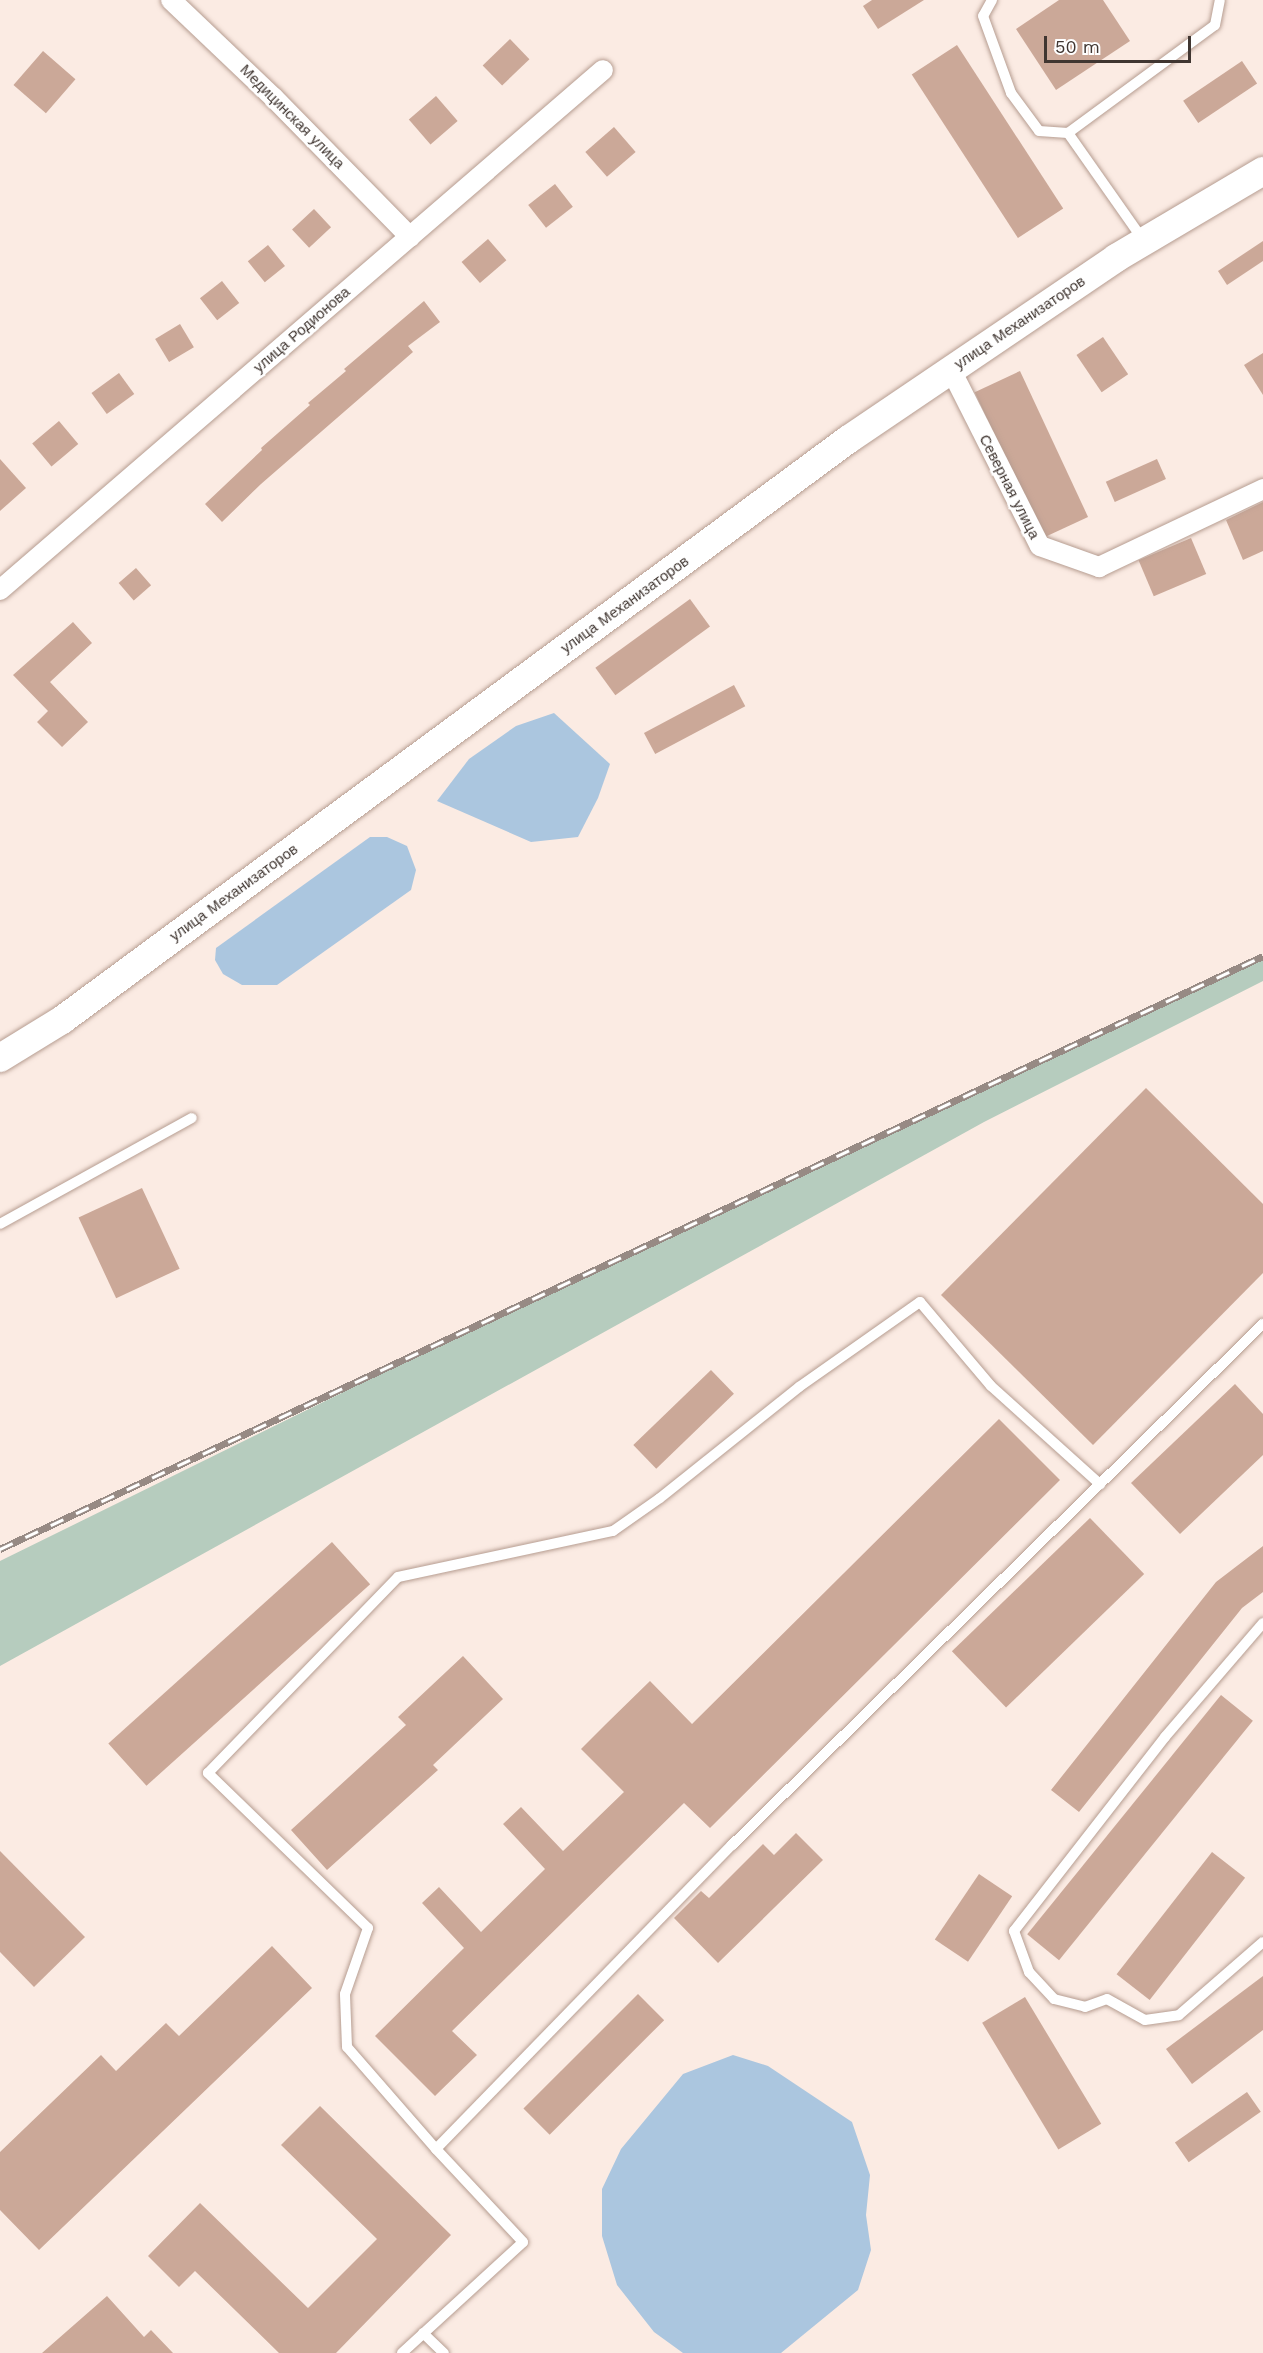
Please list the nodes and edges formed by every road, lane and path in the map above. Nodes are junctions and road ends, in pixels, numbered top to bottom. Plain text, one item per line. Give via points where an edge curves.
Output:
1 (171, 0) edge
2 (992, 0) edge
3 (1220, 0) edge
4 (603, 70) dead end
5 (1068, 134) junction
6 (1263, 171) edge
7 (410, 237) junction
8 (1144, 241) junction
9 (951, 370) junction
10 (1263, 489) edge
11 (0, 590) edge
12 (0, 1058) edge
13 (192, 1118) dead end
14 (0, 1224) edge
15 (1263, 1324) edge
16 (1100, 1484) junction
17 (1263, 1623) edge
18 (1263, 1942) edge
19 (436, 2149) junction
20 (423, 2333) junction
21 (402, 2353) edge
22 (444, 2353) edge

1 - 7 street, Медицинская улица
2 - 5 lane via 983,16 1011,93 1039,131
3 - 5 lane via 1215,25
4 - 7 street, улица Родионова
5 - 8 lane
6 - 8 street, улица Механизаторов
7 - 11 street, улица Родионова
8 - 9 street, улица Механизаторов
9 - 10 street, Северная улица via 1040,546 1099,567
9 - 12 street, улица Механизаторов via 839,446 62,1020
13 - 14 lane
15 - 16 lane
16 - 19 lane via 732,1845
16 - 19 lane via 992,1386 920,1302 800,1387 613,1531 398,1577 208,1773 368,1928 345,1995 347,2047
17 - 18 lane via 1165,1737 1014,1931 1029,1972 1054,1999 1085,2007 1107,1999 1145,2020 1179,2015
19 - 20 lane via 523,2242
20 - 21 lane
20 - 22 lane

